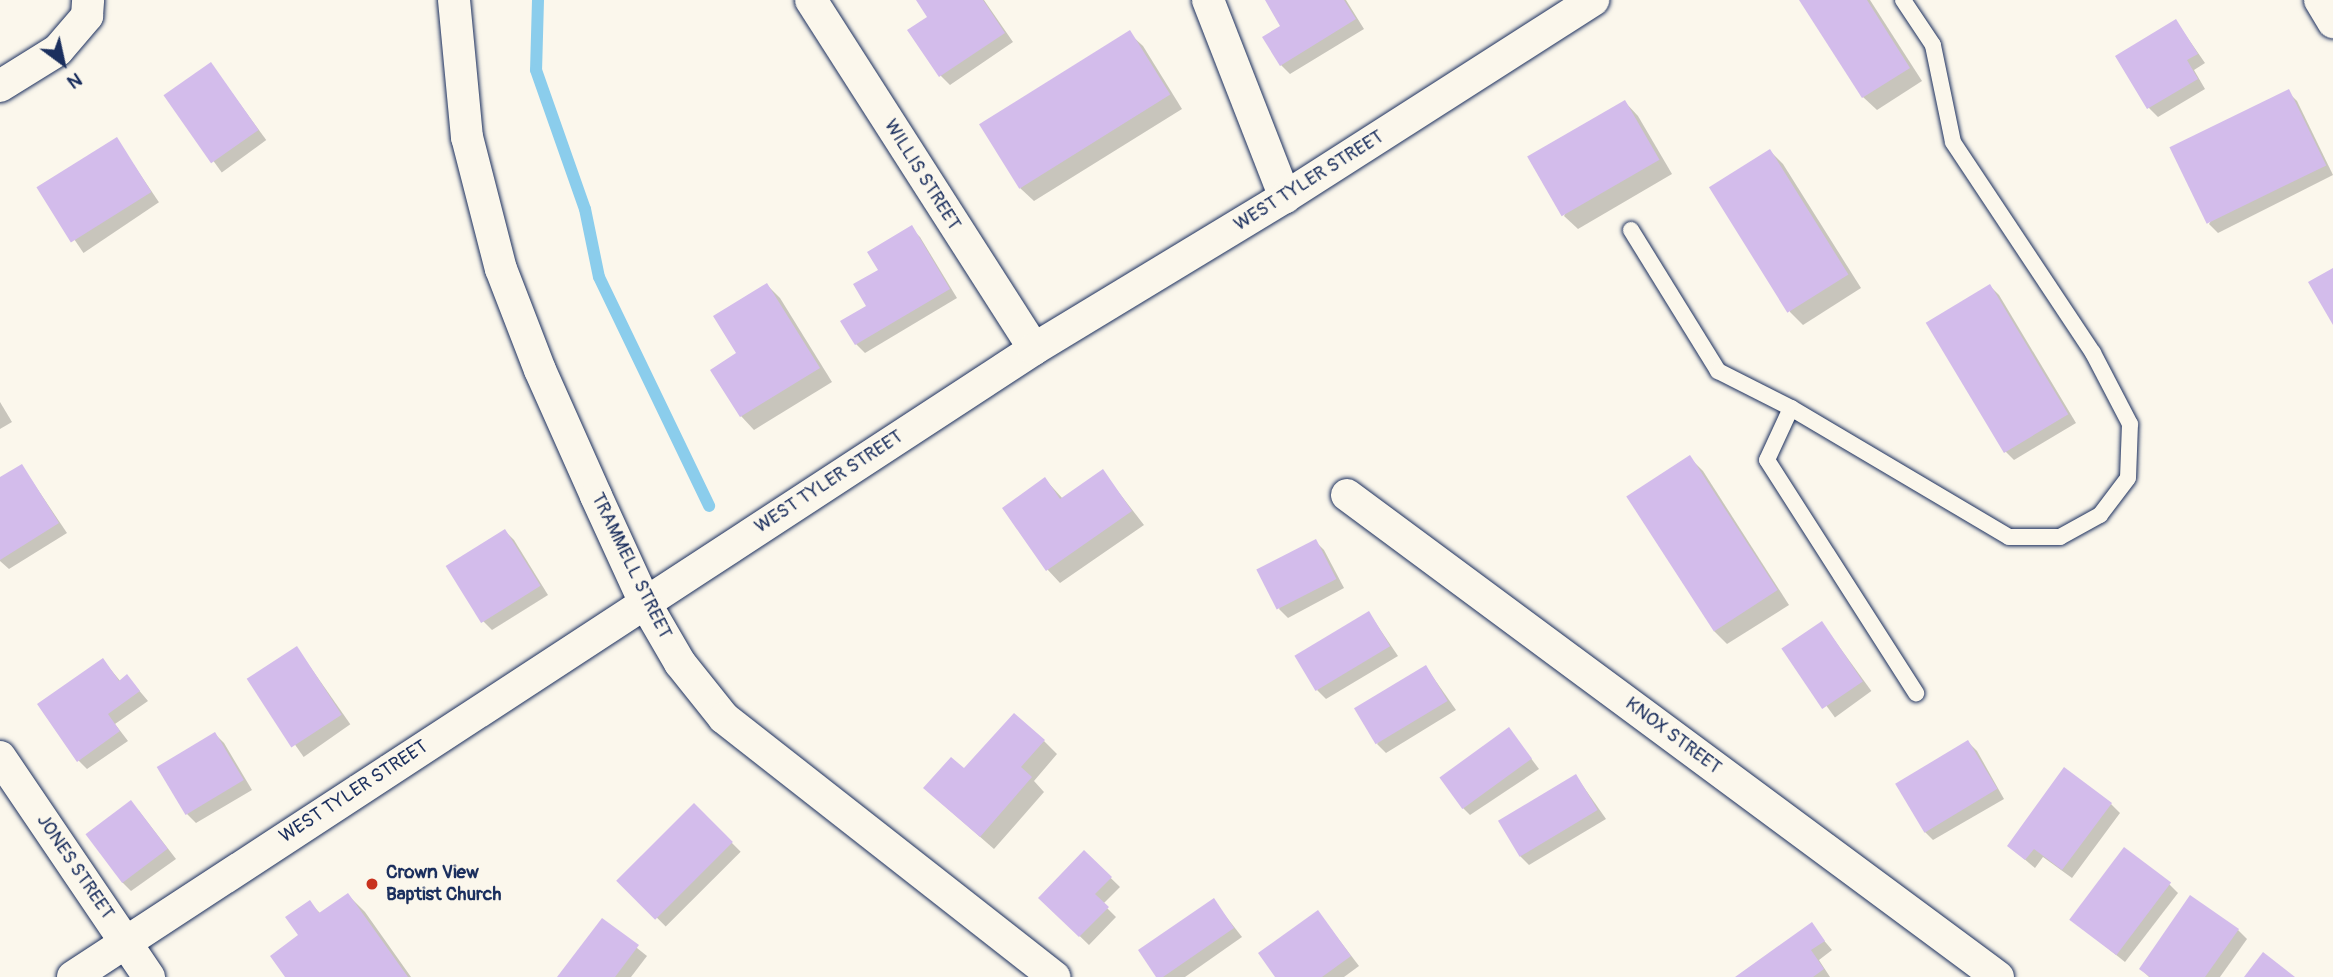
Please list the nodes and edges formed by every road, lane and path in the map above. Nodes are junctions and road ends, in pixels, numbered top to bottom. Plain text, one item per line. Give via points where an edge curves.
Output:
1 (88, 0) edge
2 (454, 0) edge
3 (811, 0) edge
4 (1208, 0) edge
5 (1593, 0) edge
6 (1903, 0) edge
7 (2320, 0) edge
8 (2333, 22) edge
9 (0, 86) edge
10 (1285, 197) junction
11 (1631, 230) dead end
12 (1034, 349) junction
13 (1791, 408) junction
14 (1347, 495) dead end
15 (644, 601) junction
16 (1916, 693) dead end
17 (0, 757) edge
18 (126, 943) junction
19 (73, 977) edge
20 (149, 977) edge
21 (1054, 977) edge
22 (1998, 977) edge

1 - 9 street via 88,16 58,50
2 - 15 street, TRAMMELL STREET via 467,137 501,269 540,370
3 - 12 street, WILLIS STREET
4 - 10 street
5 - 10 street, WEST TYLER STREET
6 - 13 lane via 1933,45 1953,142 2093,353 2130,424 2128,478 2100,515 2060,537 2010,537
7 - 8 street
10 - 12 street, WEST TYLER STREET
11 - 13 lane via 1718,371
12 - 15 street, WEST TYLER STREET
13 - 16 lane via 1767,460
14 - 22 street, KNOX STREET
15 - 18 street, WEST TYLER STREET
15 - 21 street, TRAMMELL STREET via 680,663 724,718
17 - 18 street, JONES STREET
18 - 19 street, WEST TYLER STREET
18 - 20 street, JONES STREET

